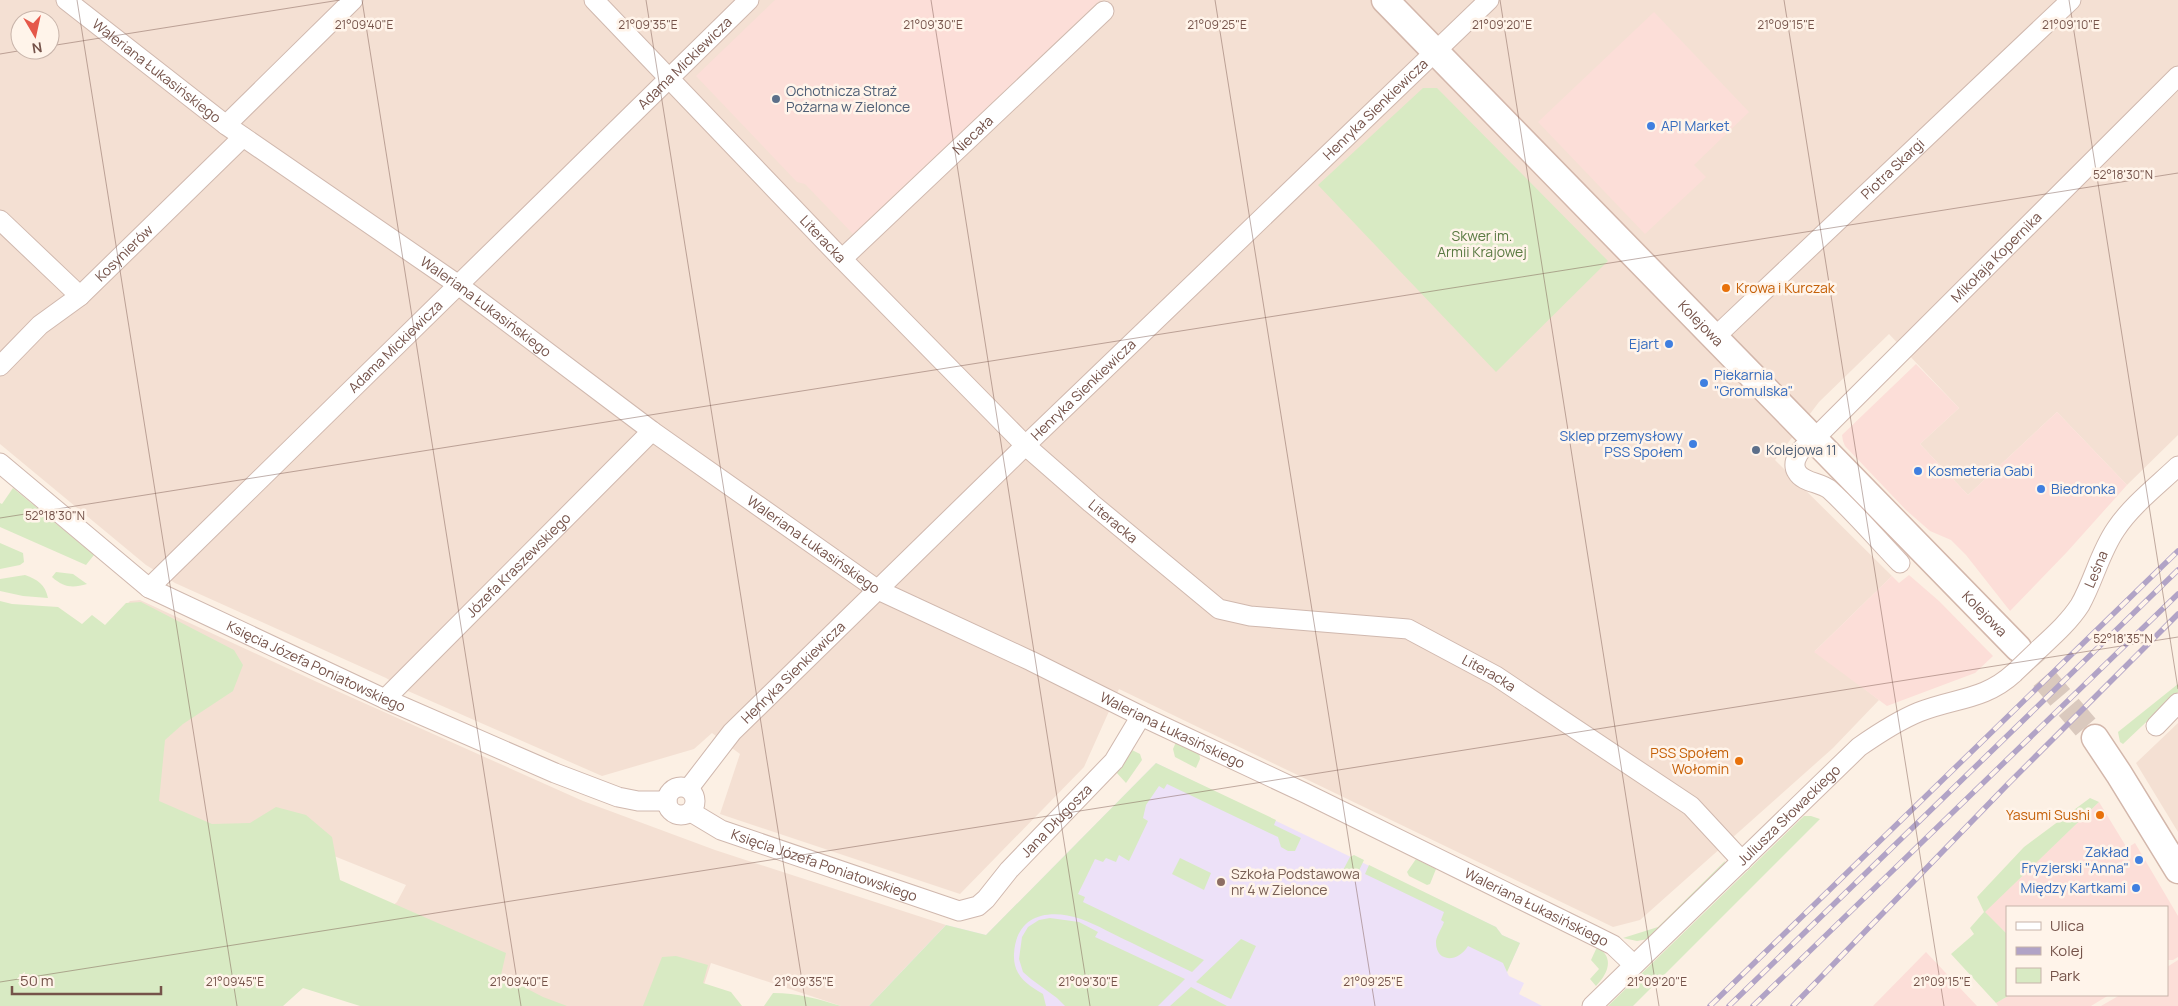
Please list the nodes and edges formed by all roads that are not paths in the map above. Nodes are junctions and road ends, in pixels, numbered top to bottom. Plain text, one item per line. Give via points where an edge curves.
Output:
1 (66, 0) edge
2 (353, 0) edge
3 (594, 0) edge
4 (748, 0) edge
5 (1385, 0) edge
6 (1489, 0) edge
7 (2071, 0) edge
8 (1104, 11) dead end
9 (1435, 52) junction
10 (669, 76) junction
11 (2178, 76) edge
12 (226, 125) junction
13 (243, 137) junction
14 (0, 220) edge
15 (842, 259) junction
16 (457, 284) junction
17 (80, 296) junction
18 (1714, 338) junction
19 (0, 366) edge
20 (652, 431) junction
21 (1809, 443) junction
22 (1026, 446) junction
23 (0, 463) edge
24 (2178, 466) edge
25 (1900, 563) dead end
26 (149, 588) junction
27 (878, 590) junction
28 (2024, 657) junction
29 (385, 699) junction
30 (2178, 703) edge
31 (1141, 716) junction
32 (2156, 726) dead end
33 (2095, 738) tunnel mouth
34 (689, 788) junction
35 (667, 800) junction
36 (691, 812) junction
37 (1742, 861) junction
38 (2178, 870) edge
39 (959, 911) joint
40 (1634, 965) junction
41 (1592, 1006) edge

1 - 12 street, Waleriana Łukasińskiego
2 - 12 street
3 - 10 street, Literacka
4 - 10 street, Adama Mickiewicza
5 - 9 street, Kolejowa
6 - 9 street, Henryka Sienkiewicza
7 - 18 street, Piotra Skargi
8 - 15 street, Niecała
9 - 18 street, Kolejowa
9 - 22 street, Henryka Sienkiewicza
10 - 15 street, Literacka
10 - 16 street, Adama Mickiewicza
11 - 21 street, Mikołaja Kopernika
12 - 13 street, Waleriana Łukasińskiego
13 - 16 street, Waleriana Łukasińskiego
13 - 17 street, Kosynierów
14 - 17 street
15 - 22 street, Literacka
16 - 20 street, Waleriana Łukasińskiego
16 - 26 street, Adama Mickiewicza
17 - 19 street, Kosynierów via 40,325
18 - 21 street, Kolejowa
20 - 27 street, Waleriana Łukasińskiego
20 - 29 street, Józefa Kraszewskiego
21 - 25 street via 1798,452 1795,461 1801,477 1829,489
21 - 28 street, Kolejowa
22 - 27 street, Henryka Sienkiewicza
22 - 37 street, Literacka via 1220,609 1250,616 1408,629 1496,676 1691,806
23 - 26 street, Księcia Józefa Poniatowskiego
24 - 28 street, Leśna via 2117,527 2080,604 2069,619
26 - 29 street, Księcia Józefa Poniatowskiego
27 - 31 street, Waleriana Łukasińskiego
27 - 34 street, Henryka Sienkiewicza via 726,739
28 - 37 street, Juliusza Słowackiego via 1992,689 1973,698 1920,712 1891,725 1859,747
29 - 35 street, Księcia Józefa Poniatowskiego via 602,792 638,801
30 - 32 street
31 - 39 street, Jana Długosza via 1114,762 1009,870 986,899 978,906
31 - 40 street, Waleriana Łukasińskiego via 1600,938 1613,945
33 - 38 street
34 - 35 street via 674,788
34 - 36 street via 696,800
35 - 36 street via 677,815
36 - 39 street, Księcia Józefa Poniatowskiego via 721,830
37 - 40 street, Juliusza Słowackiego
40 - 41 street, Juliusza Słowackiego

